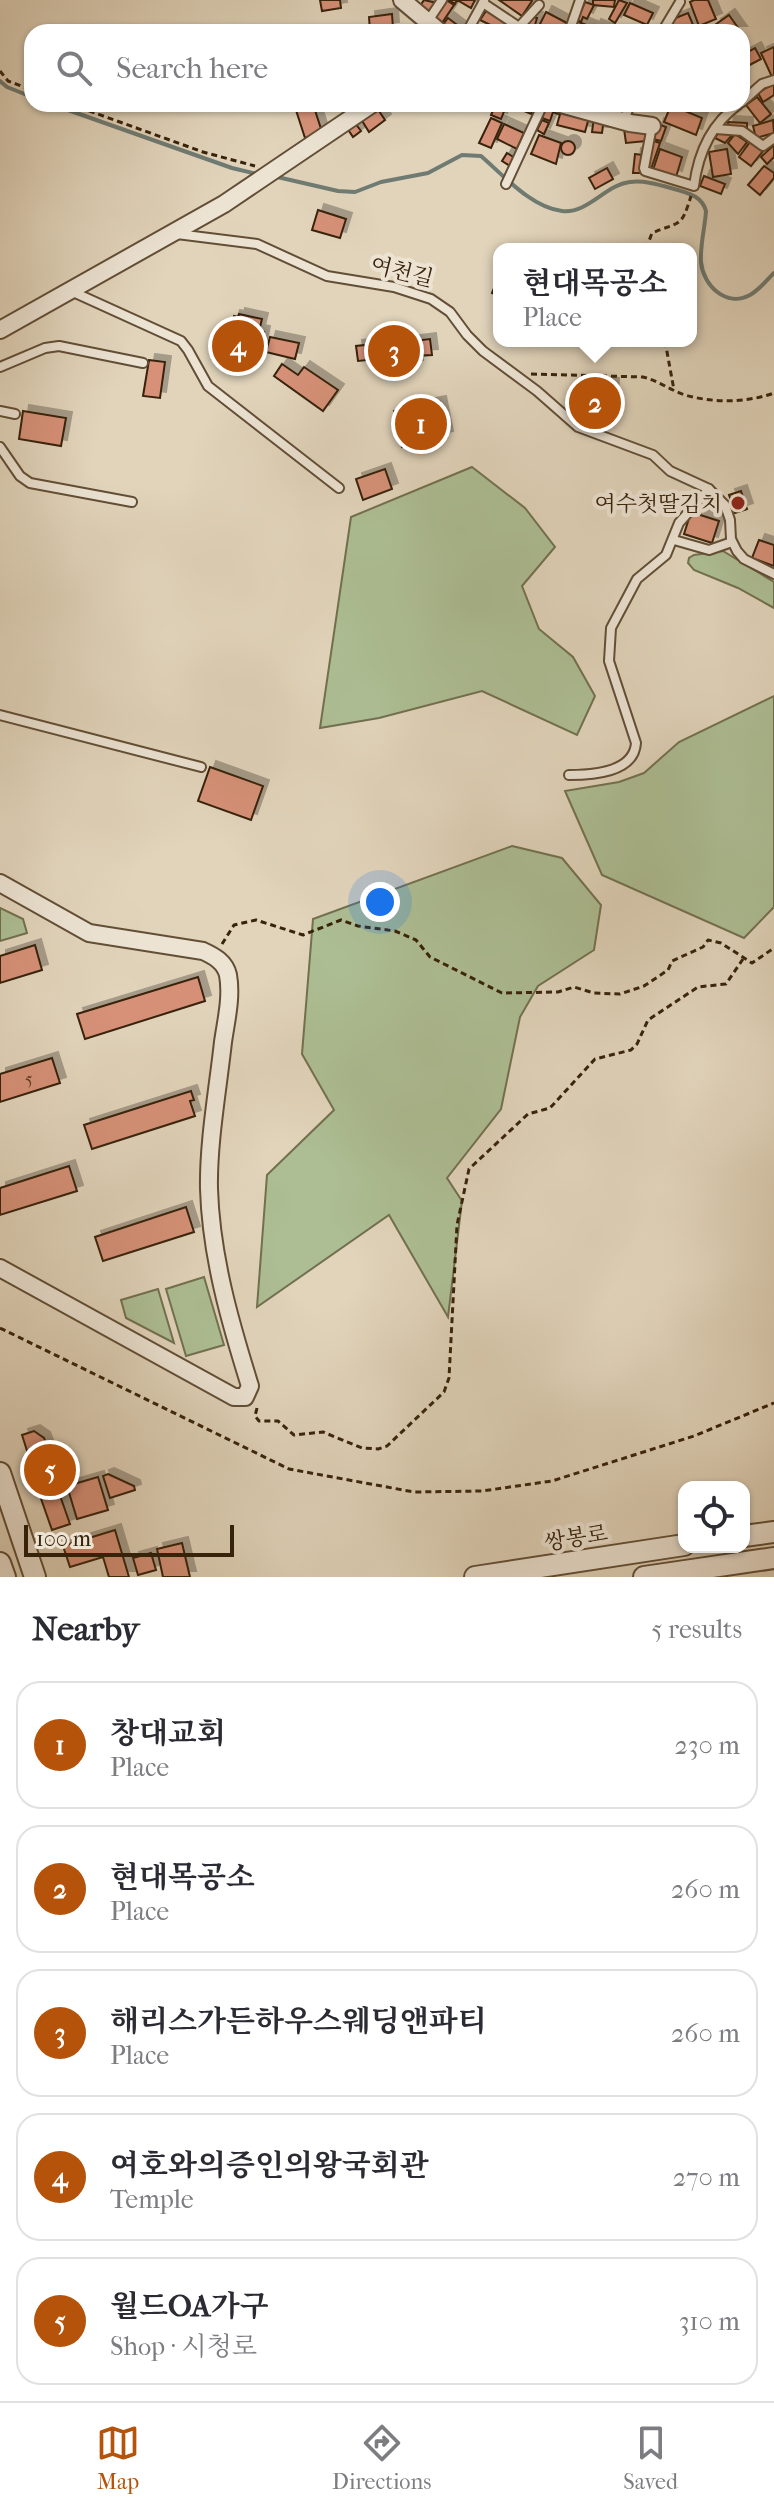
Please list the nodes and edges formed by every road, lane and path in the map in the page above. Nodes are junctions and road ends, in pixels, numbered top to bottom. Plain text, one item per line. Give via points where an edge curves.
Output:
1 (402, 0) edge
2 (442, 0) edge
3 (580, 0) edge
4 (484, 1) edge
5 (680, 2) dead end
6 (539, 5) dead end
7 (430, 24) edge
8 (435, 24) edge
9 (471, 24) edge
10 (515, 24) edge
11 (522, 24) edge
12 (572, 24) edge
13 (667, 24) edge
14 (0, 71) edge
15 (774, 80) edge
16 (24, 87) edge
17 (750, 94) edge
18 (92, 112) edge
19 (360, 112) edge
20 (539, 112) edge
21 (591, 112) edge
22 (627, 112) edge
23 (732, 112) edge
24 (624, 121) junction
25 (652, 126) joint
26 (716, 129) junction
27 (774, 138) edge
28 (279, 167) junction
29 (506, 184) dead end
30 (688, 206) dead end
31 (172, 233) junction
32 (648, 243) edge
33 (70, 291) junction
34 (0, 330) edge
35 (666, 347) edge
36 (143, 363) dead end
37 (0, 367) edge
38 (515, 375) junction
39 (674, 390) junction
40 (774, 393) edge
41 (0, 411) edge
42 (15, 414) dead end
43 (0, 447) edge
44 (339, 488) dead end
45 (709, 489) junction
46 (132, 502) dead end
47 (674, 540) junction
48 (732, 542) junction
49 (774, 574) edge
50 (0, 715) edge
51 (201, 767) dead end
52 (569, 775) dead end
53 (0, 883) edge
54 (774, 948) edge
55 (213, 956) junction
56 (743, 959) junction
57 (0, 1268) edge
58 (0, 1328) edge
59 (247, 1392) junction
60 (774, 1403) edge
61 (0, 1473) edge
62 (774, 1532) edge
63 (750, 1535) edge
64 (678, 1546) edge
65 (774, 1558) edge
66 (0, 1563) edge
67 (703, 1573) edge
68 (5, 1577) edge
69 (35, 1577) edge
70 (475, 1577) edge
71 (644, 1577) edge

1 - 7 street
2 - 8 lane
3 - 12 lane
4 - 9 lane
4 - 10 lane
5 - 13 lane
6 - 11 lane
14 - 16 path
15 - 17 lane
18 - 28 path via 203,152
19 - 28 street
20 - 29 lane
21 - 24 street
22 - 24 lane
23 - 26 lane
24 - 25 street
25 - 26 lane via 644,168 694,186 701,150
26 - 27 lane via 742,131 763,146
28 - 31 street
30 - 32 path via 677,225 652,233
31 - 33 street
31 - 38 lane, 여천길 via 257,244 327,276 431,299
33 - 34 street
33 - 44 lane via 181,341 208,386
35 - 39 path
36 - 37 lane via 59,346
38 - 39 path via 633,376
38 - 45 lane, 여천길 via 578,427 653,455 670,471
39 - 40 path via 732,401
41 - 42 lane
43 - 46 lane via 30,483
45 - 47 lane via 679,523
45 - 48 lane via 725,505
47 - 48 lane via 709,550
47 - 52 lane via 666,555 637,579 608,638 609,661 635,751 619,766
48 - 49 lane via 744,559
50 - 51 lane
53 - 55 street via 89,933
54 - 56 path via 752,963
55 - 56 path via 234,925 256,920 303,935 341,920 416,940 430,957 502,993 574,987 620,994 644,986 708,940
55 - 59 street via 226,967 230,988 209,1188 218,1266
56 - 59 path via 726,984 698,987 648,1020 631,1050 595,1059 550,1108 528,1114 469,1169 457,1225 449,1378 444,1392 409,1427 378,1449 323,1432 294,1435 278,1421 259,1421 258,1401
57 - 59 street via 222,1391 234,1397
58 - 60 path via 289,1469 414,1492 482,1491 552,1481 694,1436
61 - 69 street
62 - 63 street
64 - 70 street, 쌍봉로
65 - 67 street
66 - 68 street
67 - 71 street

